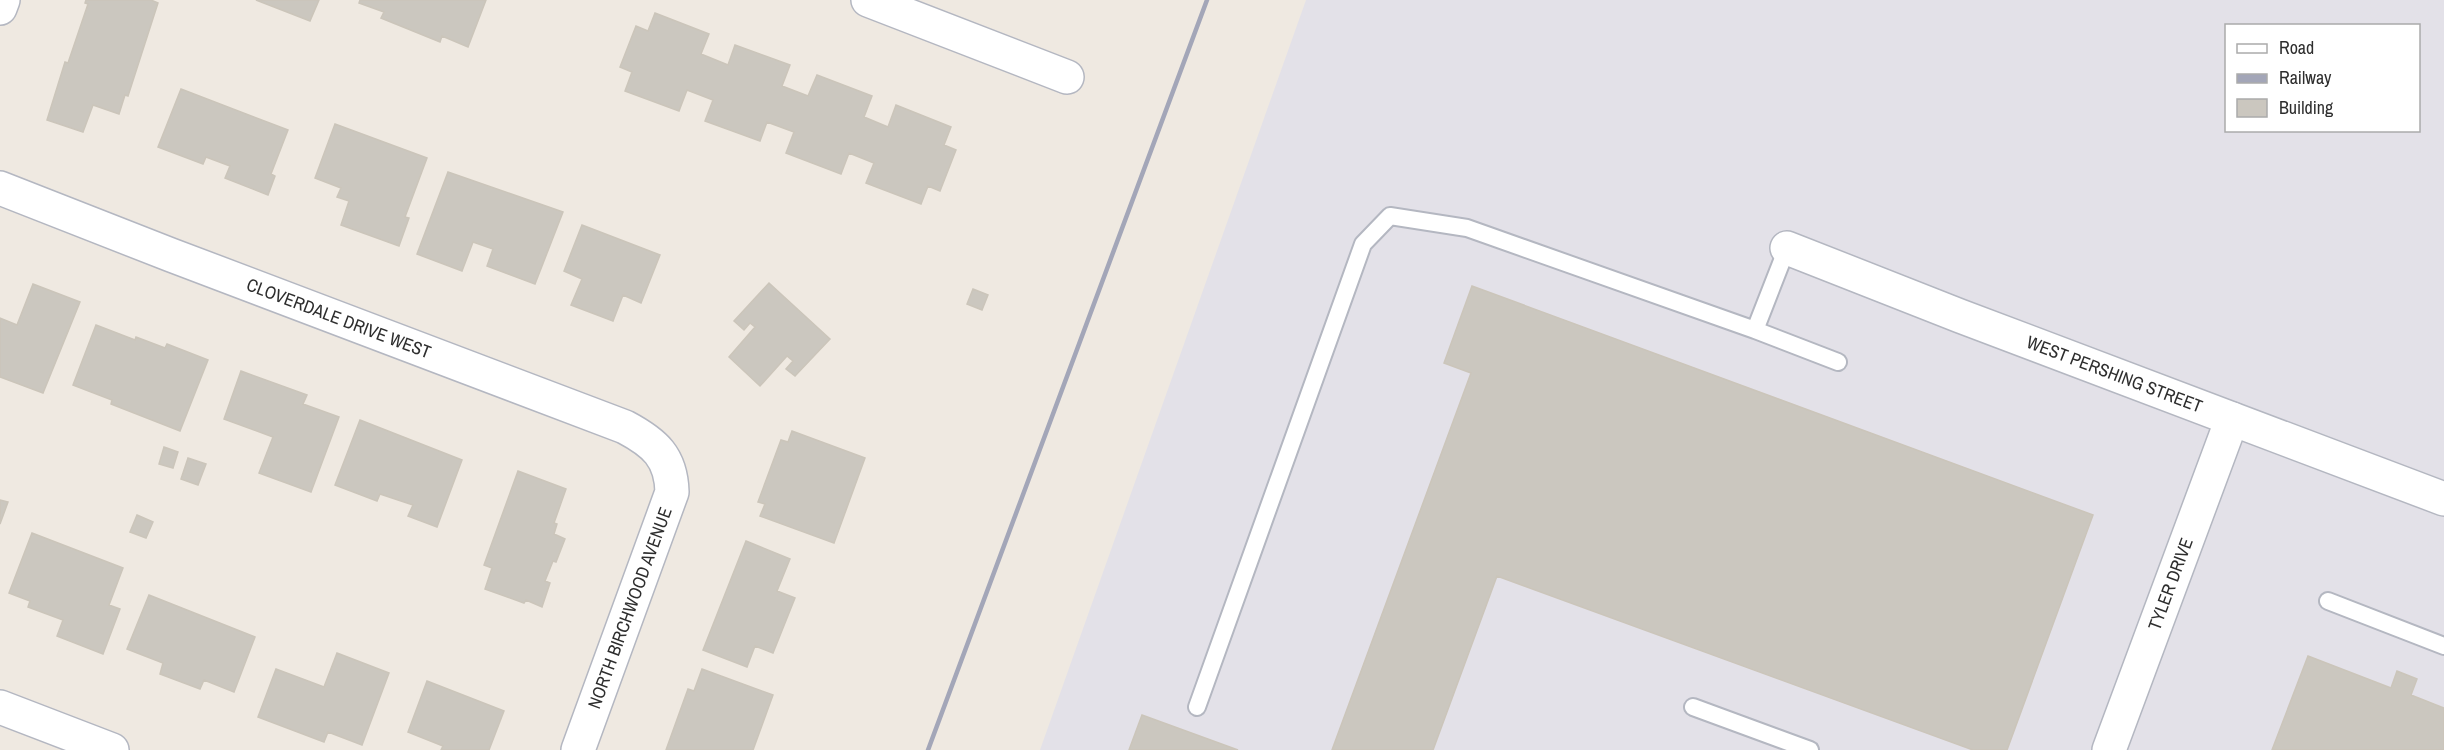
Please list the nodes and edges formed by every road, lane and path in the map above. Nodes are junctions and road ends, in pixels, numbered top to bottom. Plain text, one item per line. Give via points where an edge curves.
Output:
1 (3, 0) edge
2 (868, 0) edge
3 (0, 8) edge
4 (1067, 77) dead end
5 (0, 188) edge
6 (1787, 248) joint
7 (1755, 330) junction
8 (1838, 362) dead end
9 (2232, 419) junction
10 (667, 465) joint
11 (2444, 498) edge
12 (2328, 602) dead end
13 (2444, 646) edge
14 (0, 707) edge
15 (1197, 707) dead end
16 (1693, 707) dead end
17 (112, 750) edge
18 (578, 750) edge
19 (1810, 750) edge
20 (2109, 750) edge

1 - 3 street
2 - 4 street
5 - 10 street, CLOVERDALE DRIVE WEST via 625,427 658,448
6 - 7 lane
6 - 9 street, WEST PERSHING STREET
7 - 8 lane
7 - 15 lane via 1467,228 1390,216 1363,244
9 - 11 street, WEST PERSHING STREET
9 - 20 street, TYLER DRIVE
10 - 18 street, NORTH BIRCHWOOD AVENUE via 672,492
12 - 13 lane
14 - 17 street
16 - 19 lane

